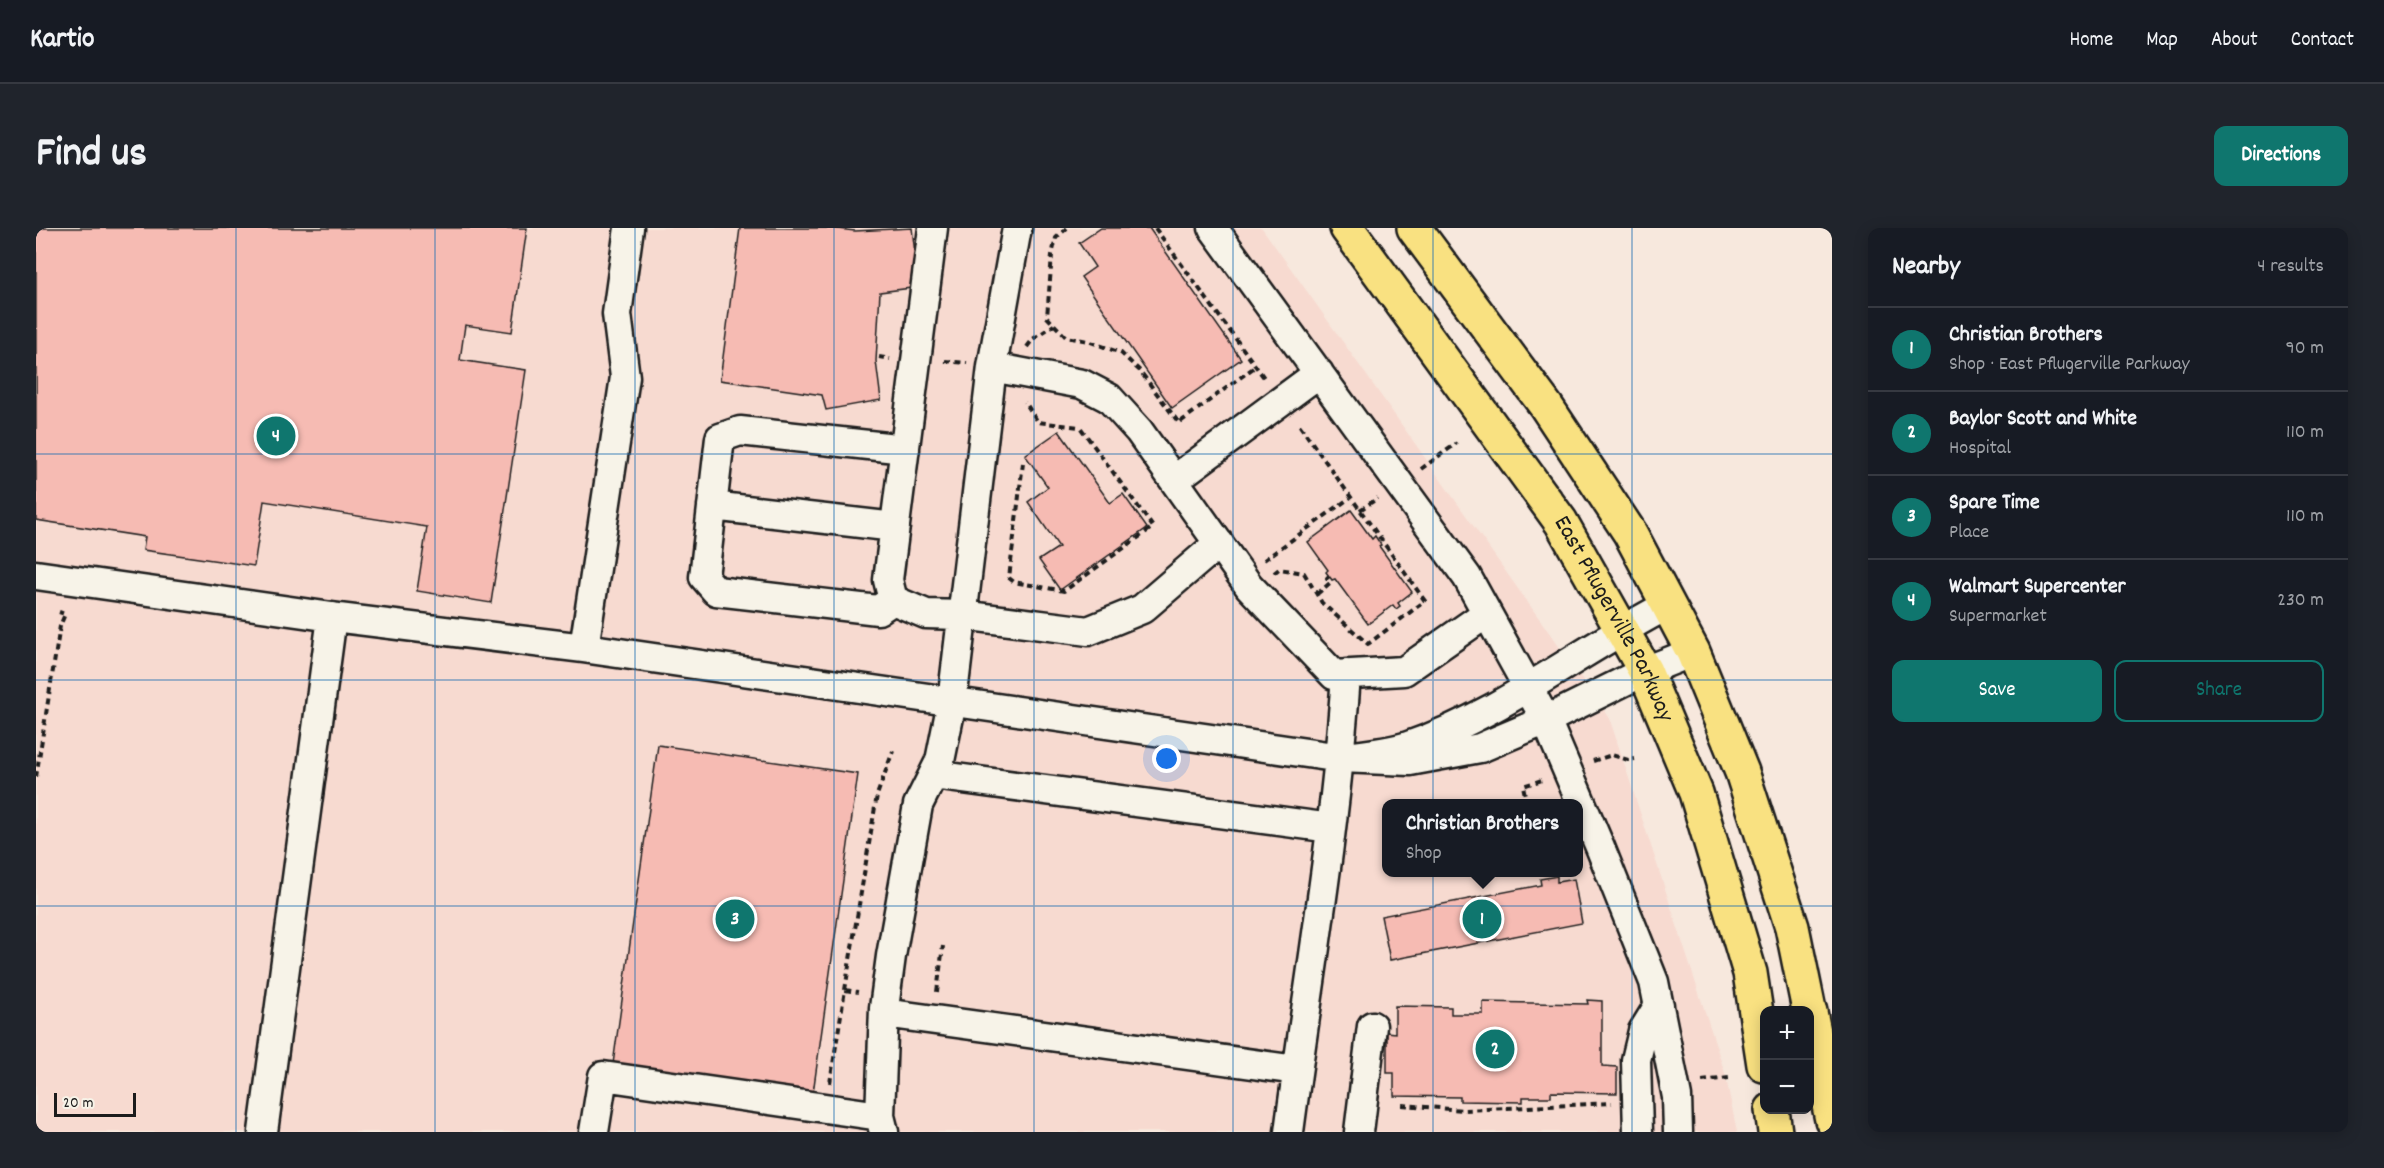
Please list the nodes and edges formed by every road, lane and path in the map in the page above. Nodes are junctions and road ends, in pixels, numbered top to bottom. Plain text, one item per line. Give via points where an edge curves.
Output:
1 (629, 228) edge
2 (933, 228) edge
3 (1017, 228) edge
4 (1067, 228) edge
5 (1155, 228) edge
6 (1213, 228) edge
7 (1347, 228) edge
8 (1414, 228) edge
9 (1054, 325) junction
10 (1024, 349) dead end
11 (943, 361) dead end
12 (984, 366) junction
13 (1256, 366) junction
14 (1318, 373) junction
15 (1269, 384) dead end
16 (1022, 397) dead end
17 (1294, 417) dead end
18 (1456, 443) dead end
19 (905, 449) junction
20 (1023, 463) dead end
21 (1417, 471) dead end
22 (1174, 480) junction
23 (1381, 496) dead end
24 (1351, 497) junction
25 (712, 506) junction
26 (1360, 510) junction
27 (895, 527) junction
28 (1219, 543) junction
29 (1258, 565) dead end
30 (36, 575) edge
31 (1329, 576) dead end
32 (1269, 577) dead end
33 (1317, 594) junction
34 (893, 600) junction
35 (1668, 605) junction
36 (59, 612) dead end
37 (1487, 613) junction
38 (962, 615) junction
39 (333, 617) junction
40 (1621, 629) junction
41 (584, 648) junction
42 (1693, 652) junction
43 (1645, 671) junction
44 (1346, 675) junction
45 (1528, 688) junction
46 (952, 702) junction
47 (1546, 720) junction
48 (893, 751) dead end
49 (1341, 758) junction
50 (1635, 759) dead end
51 (1590, 762) dead end
52 (933, 775) junction
53 (36, 777) edge
54 (1546, 779) dead end
55 (1526, 799) edge
56 (1580, 799) edge
57 (1583, 807) edge
58 (1331, 828) junction
59 (943, 946) dead end
60 (845, 990) junction
61 (864, 992) dead end
62 (936, 995) dead end
63 (1659, 1005) junction
64 (1808, 1006) edge
65 (884, 1013) junction
66 (1372, 1026) dead end
67 (1814, 1035) edge
68 (1763, 1060) edge
69 (1297, 1070) junction
70 (1729, 1078) dead end
71 (1692, 1082) dead end
72 (1623, 1103) dead end
73 (1402, 1105) dead end
74 (826, 1108) junction
75 (1773, 1114) edge
76 (1832, 1120) edge
77 (882, 1124) edge
78 (263, 1132) edge
79 (594, 1132) edge
80 (1289, 1132) edge
81 (1359, 1132) edge
82 (1638, 1132) edge
83 (1678, 1132) edge
84 (1775, 1132) edge

1 - 41 lane via 617,314 625,377
2 - 19 lane
3 - 12 lane
4 - 9 path via 1056,238 1052,255 1047,317
5 - 13 path
6 - 14 lane
7 - 40 main road, East Pflugerville Parkway via 1561,522
8 - 35 main road via 1546,406 1630,533
9 - 10 path
9 - 13 path via 1066,337 1121,353 1140,371 1179,423
11 - 12 path
12 - 22 lane via 1082,384 1109,398 1139,431
12 - 38 lane
13 - 15 path
14 - 22 lane
14 - 37 lane via 1467,577
16 - 20 path via 1038,422 1080,428 1153,527 1064,591 1014,582 1009,578
17 - 24 path
18 - 21 path
19 - 25 lane via 740,432 720,438
19 - 27 lane
22 - 28 lane
23 - 26 path
24 - 26 path
24 - 29 path
25 - 27 lane
25 - 34 lane via 704,577 716,591 878,610
26 - 33 path via 1425,601 1368,644
27 - 34 lane via 888,580
28 - 38 lane via 1142,609 1088,631
28 - 44 lane via 1248,586 1334,675
30 - 39 lane
31 - 33 path via 1330,583
32 - 33 path via 1279,569 1304,573
34 - 38 lane via 927,614
35 - 40 lane
35 - 42 main road
36 - 53 path via 65,614
37 - 44 lane via 1404,670
37 - 45 lane
38 - 46 lane
39 - 41 lane
39 - 78 lane
40 - 43 main road, East Pflugerville Parkway
40 - 45 lane
41 - 46 lane
42 - 43 lane
42 - 64 main road via 1742,772 1792,927
43 - 47 lane
43 - 68 main road, East Pflugerville Parkway via 1700,804 1750,973
44 - 49 lane
45 - 47 lane
45 - 49 lane via 1470,721 1406,747
46 - 49 lane
46 - 52 lane via 940,761
47 - 49 lane via 1480,748 1410,761
47 - 56 lane
48 - 60 path via 877,795
49 - 58 lane
50 - 51 path via 1612,755
52 - 58 lane
52 - 65 lane via 918,805
54 - 55 path via 1523,786
57 - 63 lane via 1654,982
58 - 69 lane
59 - 62 path
60 - 61 path
60 - 74 path
63 - 82 lane via 1643,1031 1636,1060
63 - 83 lane via 1677,1096
65 - 69 lane
65 - 77 lane
66 - 81 lane
67 - 76 main road
69 - 80 lane
70 - 71 path
72 - 73 path via 1463,1110
74 - 77 lane
74 - 79 lane via 603,1076
75 - 84 main road

